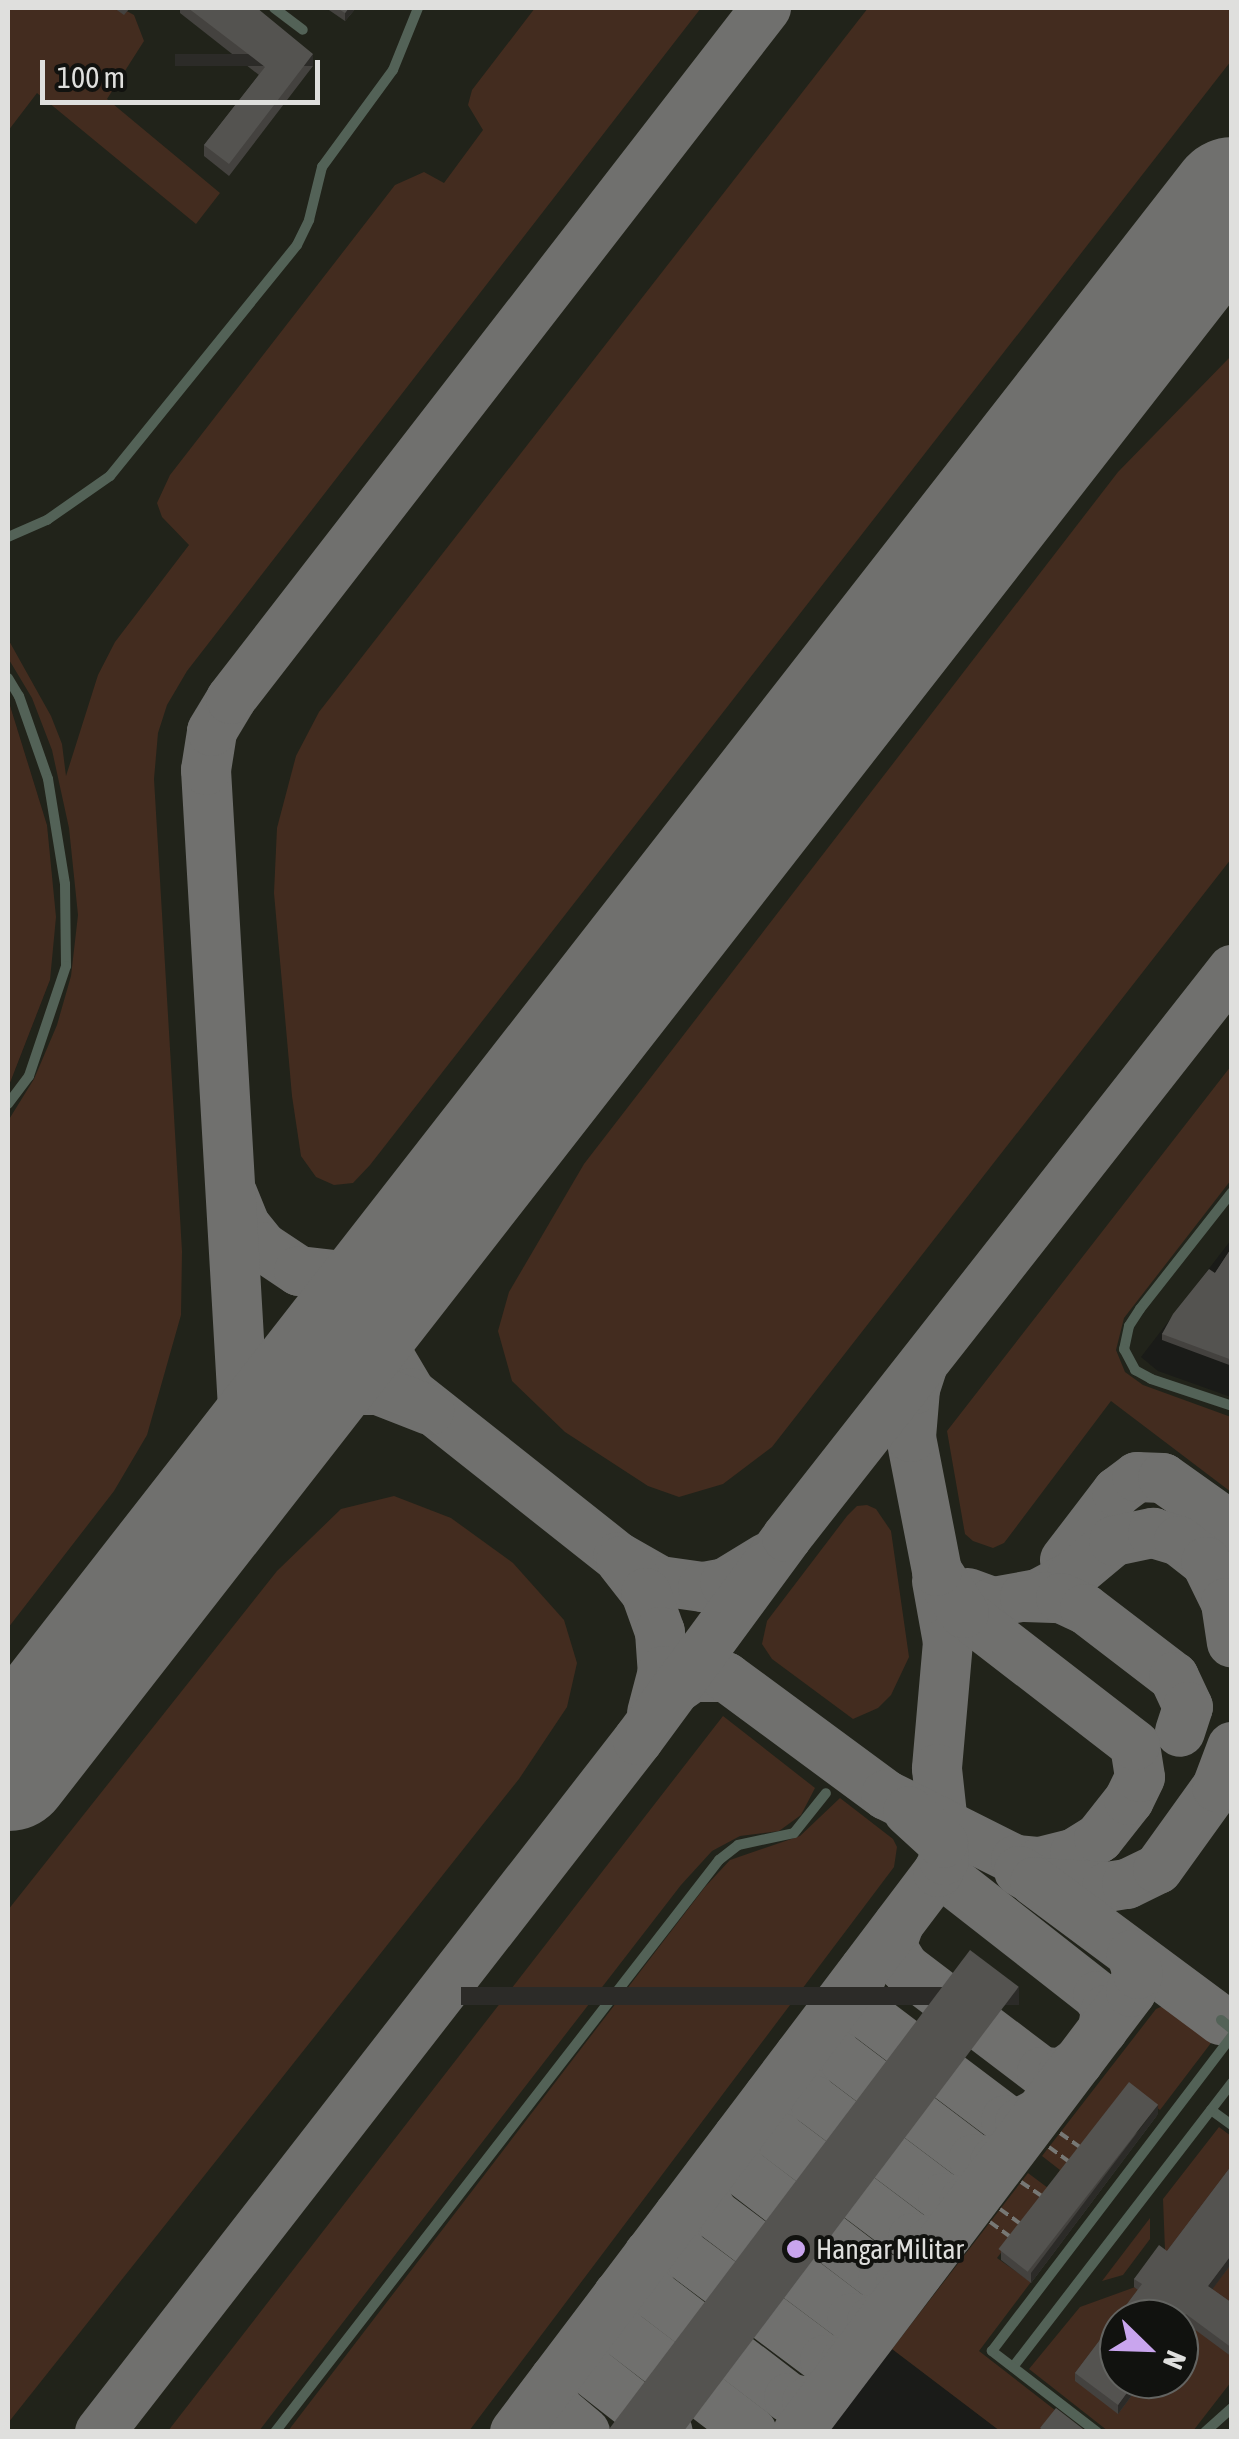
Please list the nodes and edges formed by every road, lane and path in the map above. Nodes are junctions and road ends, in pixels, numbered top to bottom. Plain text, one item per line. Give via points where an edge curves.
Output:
1 (274, 8) edge
2 (418, 8) edge
3 (302, 30) dead end
4 (8, 537) edge
5 (8, 678) edge
6 (8, 1104) edge
7 (1232, 1192) edge
8 (1232, 1406) edge
9 (826, 1794) dead end
10 (1221, 2020) dead end
11 (1232, 2032) edge
12 (1232, 2083) edge
13 (1211, 2110) junction
14 (1232, 2125) edge
15 (1060, 2132) dead end
16 (1049, 2147) dead end
17 (1081, 2147) edge
18 (1070, 2162) edge
19 (1021, 2182) dead end
20 (1043, 2197) edge
21 (1000, 2209) dead end
22 (990, 2222) dead end
23 (1022, 2225) edge
24 (1012, 2238) edge
25 (1013, 2367) junction
26 (1230, 2405) edge
27 (275, 2432) edge
28 (1097, 2432) edge
29 (1205, 2432) edge

1 - 3 lane
2 - 4 lane via 393,70 322,168 297,245 120,466 87,495
5 - 6 lane via 48,779 65,884 66,950 29,1076
7 - 8 lane via 1140,1310 1124,1349 1135,1370 1151,1379
9 - 27 lane via 794,1833 738,1845 719,1860
10 - 11 lane
11 - 25 lane via 992,2351
12 - 13 lane
13 - 14 lane
13 - 25 lane
15 - 17 path
16 - 18 path
19 - 20 path
21 - 23 path
22 - 24 path
25 - 28 lane
26 - 29 lane

